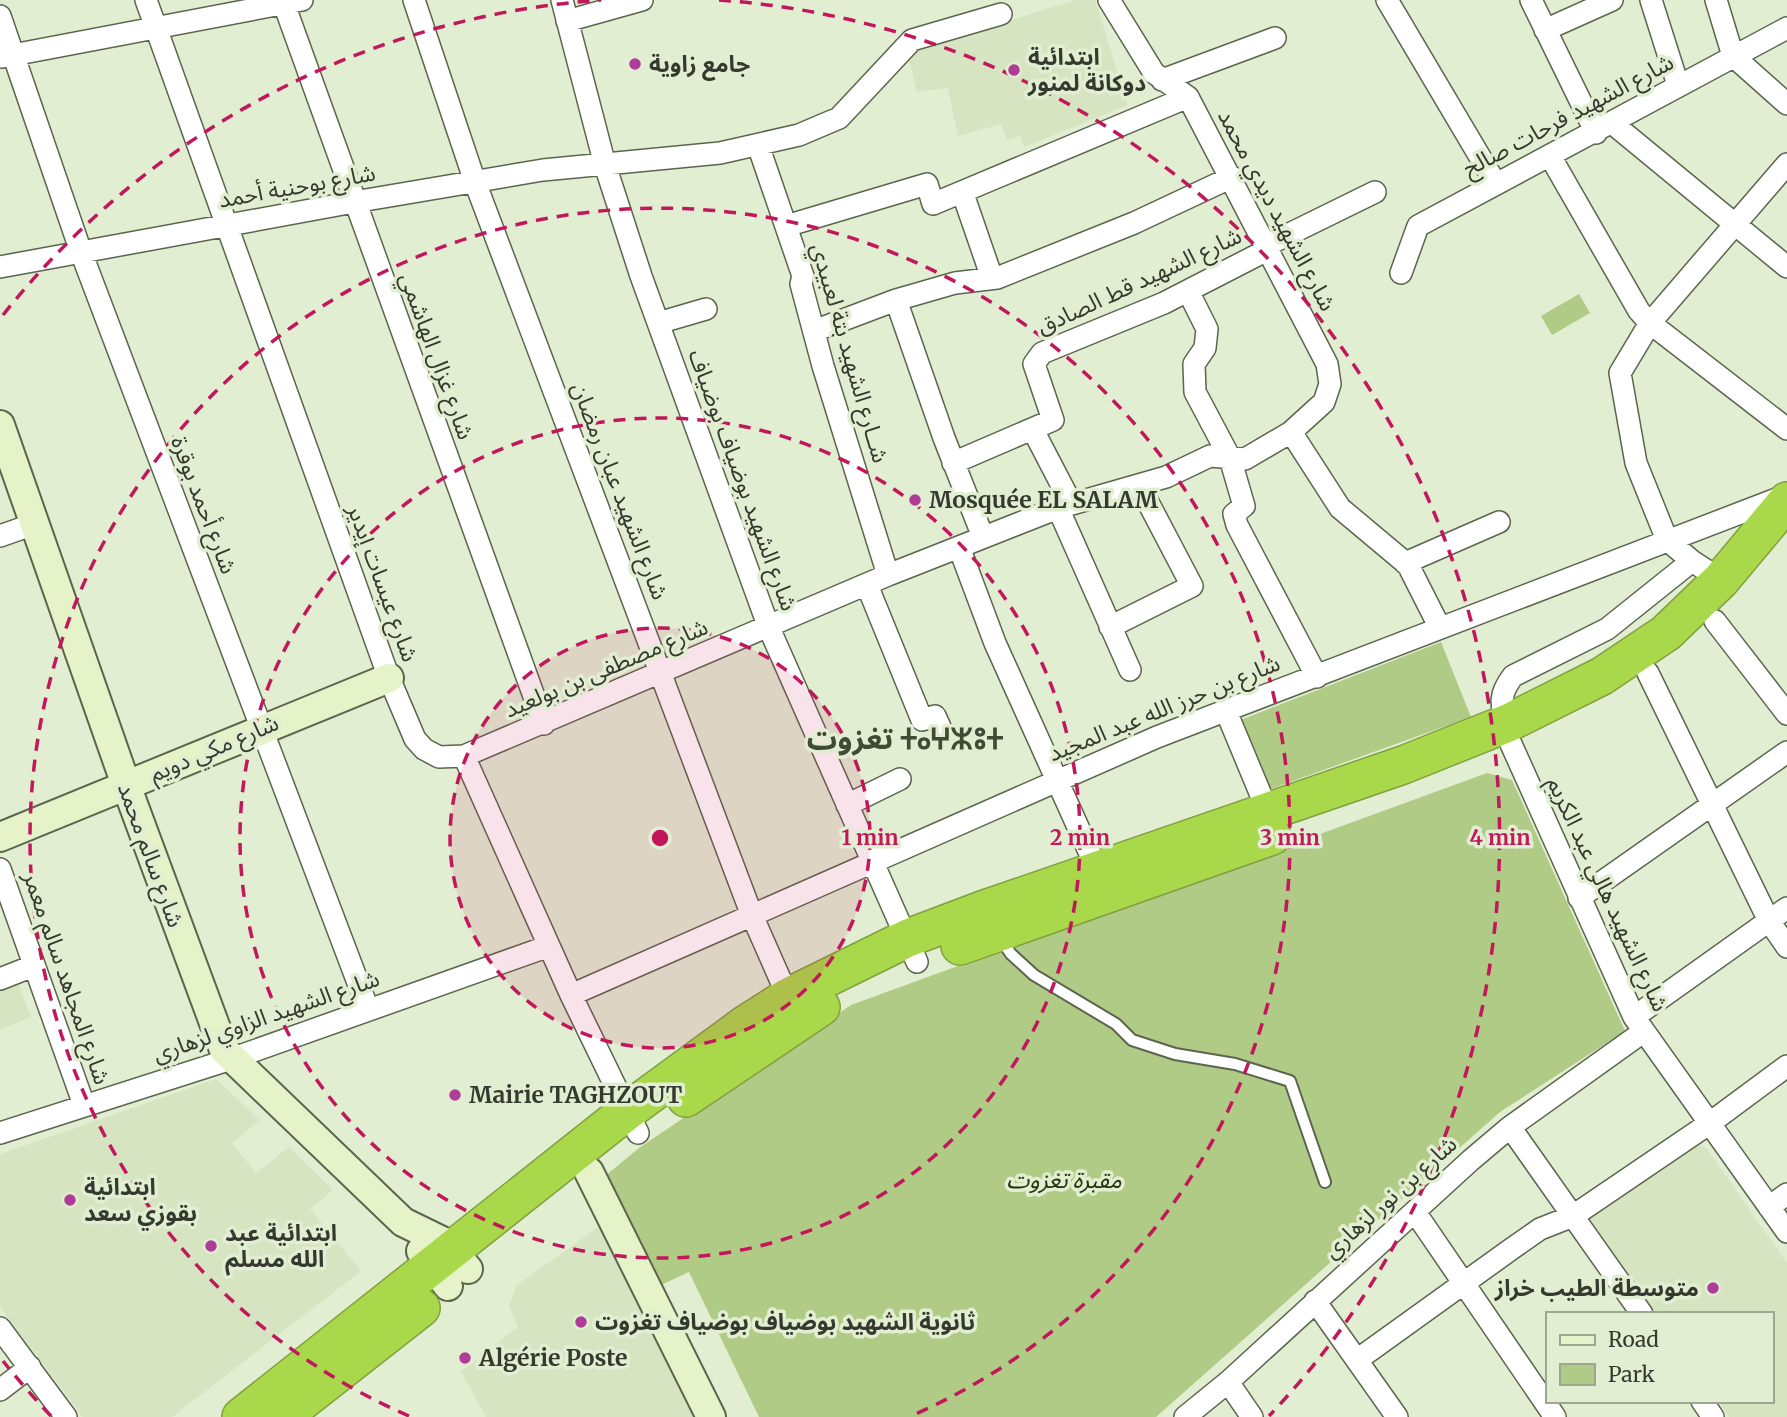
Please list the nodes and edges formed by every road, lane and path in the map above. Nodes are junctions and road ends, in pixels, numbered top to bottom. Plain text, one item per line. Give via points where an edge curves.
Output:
1 (146, 0) edge
2 (414, 0) edge
3 (562, 0) edge
4 (642, 0) edge
5 (1388, 0) edge
6 (1531, 0) edge
7 (1612, 0) edge
8 (1651, 0) edge
9 (1716, 0) edge
10 (1114, 1) edge
11 (293, 2) edge
12 (254, 5) edge
13 (1001, 15) dead end
14 (0, 16) edge
15 (567, 21) junction
16 (1787, 28) edge
17 (157, 29) junction
18 (1545, 30) junction
19 (1275, 38) dead end
20 (7, 56) edge
21 (1733, 57) junction
22 (1159, 78) junction
23 (1678, 85) junction
24 (1188, 97) junction
25 (1787, 104) edge
26 (1604, 128) junction
27 (758, 145) junction
28 (1550, 156) junction
29 (1787, 164) edge
30 (605, 165) junction
31 (1232, 177) junction
32 (475, 182) junction
33 (1496, 184) junction
34 (1375, 192) dead end
35 (963, 194) junction
36 (354, 202) junction
37 (1735, 223) junction
38 (225, 225) junction
39 (786, 226) junction
40 (1268, 247) junction
41 (81, 252) junction
42 (0, 267) edge
43 (1787, 267) edge
44 (1401, 273) dead end
45 (992, 278) junction
46 (1188, 291) junction
47 (896, 300) junction
48 (706, 309) dead end
49 (658, 323) junction
50 (1650, 323) junction
51 (814, 331) junction
52 (1330, 384) joint
53 (0, 425) edge
54 (1787, 429) edge
55 (1033, 430) junction
56 (1291, 432) junction
57 (1230, 458) junction
58 (953, 463) junction
59 (1139, 485) junction
60 (1787, 495) edge
61 (1787, 501) edge
62 (1065, 506) junction
63 (1499, 522) dead end
64 (34, 524) junction
65 (0, 536) edge
66 (983, 537) junction
67 (1667, 540) junction
68 (1787, 542) edge
69 (960, 547) junction
70 (1405, 563) junction
71 (1707, 570) junction
72 (888, 575) junction
73 (867, 585) junction
74 (1715, 621) junction
75 (1110, 627) junction
76 (769, 628) junction
77 (1440, 628) junction
78 (1130, 670) dead end
79 (1648, 673) junction
80 (662, 674) junction
81 (1317, 677) junction
82 (389, 678) junction
83 (1226, 711) junction
84 (1787, 714) edge
85 (544, 724) junction
86 (940, 727) dead end
87 (260, 728) junction
88 (1509, 734) junction
89 (1787, 752) edge
90 (464, 756) junction
91 (900, 779) dead end
92 (1055, 780) junction
93 (126, 785) junction
94 (848, 805) junction
95 (1712, 805) junction
96 (1268, 812) junction
97 (0, 837) edge
98 (872, 860) junction
99 (0, 869) edge
100 (1103, 883) junction
101 (1578, 898) junction
102 (1787, 908) edge
103 (751, 913) junction
104 (1769, 921) junction
105 (995, 932) junction
106 (549, 946) junction
107 (1787, 947) edge
108 (912, 950) junction
109 (33, 966) junction
110 (0, 979) edge
111 (571, 995) junction
112 (788, 997) junction
113 (368, 1009) junction
114 (1638, 1025) junction
115 (231, 1059) junction
116 (1787, 1066) edge
117 (84, 1105) junction
118 (632, 1123) junction
119 (1710, 1124) junction
120 (1510, 1127) junction
121 (0, 1133) edge
122 (589, 1172) junction
123 (1325, 1182) dead end
124 (1787, 1194) edge
125 (1769, 1207) junction
126 (1415, 1212) junction
127 (1573, 1216) junction
128 (1787, 1232) edge
129 (451, 1268) junction
130 (1464, 1285) junction
131 (1315, 1301) junction
132 (1641, 1312) edge
133 (0, 1328) edge
134 (1357, 1360) junction
135 (30, 1367) junction
136 (1228, 1382) junction
137 (0, 1390) edge
138 (66, 1417) edge
139 (241, 1417) edge
140 (282, 1417) edge
141 (712, 1417) edge
142 (1185, 1417) edge
143 (1252, 1417) edge
144 (1397, 1417) edge
145 (1555, 1417) edge

1 - 17 street, شارع عيسات إيدير
2 - 32 street, شارع الشهيد عبان رمضان
3 - 15 street, شارع الشهيد بوضياف بوضياف
4 - 15 street
5 - 33 street
6 - 18 street
7 - 18 street
8 - 23 street
9 - 21 street
10 - 22 street
11 - 12 street
11 - 36 street, شارع غزال الهاشمي
12 - 17 street
13 - 27 street, شارع بوحنية أحمد via 912,40 839,118
14 - 20 street, شارع أحمد بوقرة
15 - 30 street, شارع الشهيد بوضياف بوضياف
16 - 21 street, شارع الشهيد فرحات صالح
17 - 20 street
17 - 38 street, شارع عيسات إيدير
18 - 26 street
19 - 22 street
20 - 41 street, شارع أحمد بوقرة
21 - 23 street, شارع الشهيد فرحات صالح
21 - 25 street
22 - 24 street, شارع الشهيد ديدي محمد
23 - 26 street, شارع الشهيد فرحات صالح
24 - 31 street, شارع الشهيد ديدي محمد
24 - 35 street
26 - 28 street, شارع الشهيد فرحات صالح
26 - 37 street
27 - 30 street, شارع بوحنية أحمد
27 - 39 street, شــارع الشهيد بتة لعبيدي
28 - 33 street, شارع الشهيد فرحات صالح
28 - 50 street
29 - 37 street
30 - 32 street, شارع بوحنية أحمد
30 - 49 street, شارع الشهيد بوضياف بوضياف
31 - 40 street, شارع الشهيد ديدي محمد
31 - 45 street via 1133,223
32 - 36 street, شارع بوحنية أحمد
32 - 80 street, شارع الشهيد عبان رمضان
33 - 44 street, شارع الشهيد فرحات صالح via 1418,226
34 - 40 street, شارع الشهيد قط الصادق
35 - 39 street via 933,204 927,184
35 - 45 street
36 - 38 street, شارع بوحنية أحمد
36 - 85 street, شارع غزال الهاشمي
37 - 43 street
37 - 50 street
38 - 41 street, شارع بوحنية أحمد
38 - 82 street, شارع عيسات إيدير
39 - 51 street, شــارع الشهيد بتة لعبيدي via 803,276 801,284
40 - 46 street, شارع الشهيد قط الصادق
40 - 52 street, شارع الشهيد ديدي محمد via 1327,364
41 - 42 street, شارع بوحنية أحمد
41 - 87 street, شارع أحمد بوقرة
45 - 47 street
46 - 55 street, شارع الشهيد قط الصادق via 1042,353 1034,364 1053,420
46 - 57 street via 1207,329 1205,348 1194,365 1195,392
47 - 51 street
47 - 58 street
48 - 49 street
49 - 76 street, شارع الشهيد بوضياف بوضياف
50 - 54 street
50 - 67 street via 1620,373 1636,463
51 - 72 street, شــارع الشهيد بتة لعبيدي
52 - 56 street, شارع مصطفى بن بولعيد via 1324,402
53 - 64 street, شارع سالم محمد
55 - 58 street
55 - 62 street
56 - 57 street, شارع مصطفى بن بولعيد via 1245,459
56 - 70 street via 1333,500
57 - 59 street, شارع مصطفى بن بولعيد via 1210,456
57 - 81 street via 1244,506 1234,514 1237,525
58 - 66 street
59 - 62 street, شارع مصطفى بن بولعيد
59 - 75 street via 1192,586
60 - 67 street, شارع بن حرز الله عبد المجيد
61 - 71 highway
62 - 66 street, شارع مصطفى بن بولعيد
62 - 75 street
63 - 70 street
64 - 65 street
64 - 93 street, شارع سالم محمد
66 - 69 street, شارع مصطفى بن بولعيد
67 - 71 street
67 - 77 street, شارع بن حرز الله عبد المجيد
68 - 74 highway
69 - 72 street, شارع مصطفى بن بولعيد
69 - 92 street via 995,643
70 - 77 street
71 - 88 highway via 1692,610 1643,650
72 - 73 street, شارع مصطفى بن بولعيد
73 - 76 street, شارع مصطفى بن بولعيد
73 - 86 street via 922,720 935,716
74 - 79 highway
74 - 84 street
75 - 78 street
76 - 80 street, شارع مصطفى بن بولعيد
76 - 94 street, شارع الشهيد بوضياف بوضياف
77 - 81 street, شارع بن حرز الله عبد المجيد
79 - 88 highway via 1561,722
79 - 95 street
80 - 85 street, شارع مصطفى بن بولعيد
80 - 103 street, شارع الشهيد عبان رمضان
81 - 83 street, شارع بن حرز الله عبد المجيد
82 - 87 street, شارع مكي دويم
82 - 90 street, شارع عيسات إيدير via 415,739 424,749 439,757
83 - 92 street, شارع بن حرز الله عبد المجيد
83 - 96 street
85 - 90 street, شارع مصطفى بن بولعيد
87 - 93 street, شارع مكي دويم
87 - 113 street, شارع أحمد بوقرة
88 - 96 highway via 1441,751
88 - 100 highway
88 - 101 street, شارع الشهيد هالي عبد الكريم
89 - 95 street
90 - 106 street
91 - 94 street
92 - 98 street, شارع بن حرز الله عبد المجيد
92 - 100 street
93 - 97 street, شارع مكي دويم
93 - 115 street, شارع سالم محمد via 209,1013
94 - 98 street, شارع الشهيد بوضياف بوضياف
95 - 101 street
95 - 104 street
96 - 100 highway
98 - 103 street, شارع بن حرز الله عبد المجيد
98 - 108 street, شارع الشهيد بوضياف بوضياف
99 - 109 street, شارع المجاهد سالم معمر
100 - 105 highway
100 - 108 highway
101 - 114 street, شارع الشهيد هالي عبد الكريم
102 - 104 street, شارع بن نور لزهاري
103 - 111 street, شارع بن حرز الله عبد المجيد
103 - 112 street, شارع الشهيد عبان رمضان
104 - 107 street
104 - 114 street, شارع بن نور لزهاري
105 - 108 highway
105 - 123 lane via 1034,975 1116,1024 1132,1040 1290,1081
106 - 111 street
106 - 113 street, شارع الشهيد الزاوي لزهاري
108 - 112 highway
108 - 118 highway via 869,982
109 - 110 street
109 - 117 street, شارع المجاهد سالم معمر
111 - 118 street
112 - 118 highway via 746,1024
113 - 115 street, شارع الشهيد الزاوي لزهاري
114 - 119 street, شارع الشهيد هالي عبد الكريم
114 - 120 street, شارع بن نور لزهاري
115 - 117 street, شارع الشهيد الزاوي لزهاري
115 - 129 street, شارع سالم محمد via 403,1222 446,1243
116 - 119 street
117 - 121 street, شارع الشهيد الزاوي لزهاري
118 - 122 highway
118 - 129 highway
119 - 125 street, شارع الشهيد هالي عبد الكريم
119 - 127 street
120 - 126 street, شارع بن نور لزهاري
120 - 127 street
122 - 129 highway
122 - 141 street
124 - 125 street
125 - 128 street, شارع الشهيد هالي عبد الكريم
126 - 130 street
126 - 131 street, شارع بن نور لزهاري
127 - 130 street via 1541,1229
127 - 132 street
129 - 139 highway
129 - 140 highway
130 - 134 street
130 - 145 street
131 - 134 street
131 - 136 street, شارع بن نور لزهاري
133 - 135 street
134 - 144 street
135 - 137 street
135 - 138 street
136 - 142 street, شارع بن نور لزهاري
136 - 143 street

